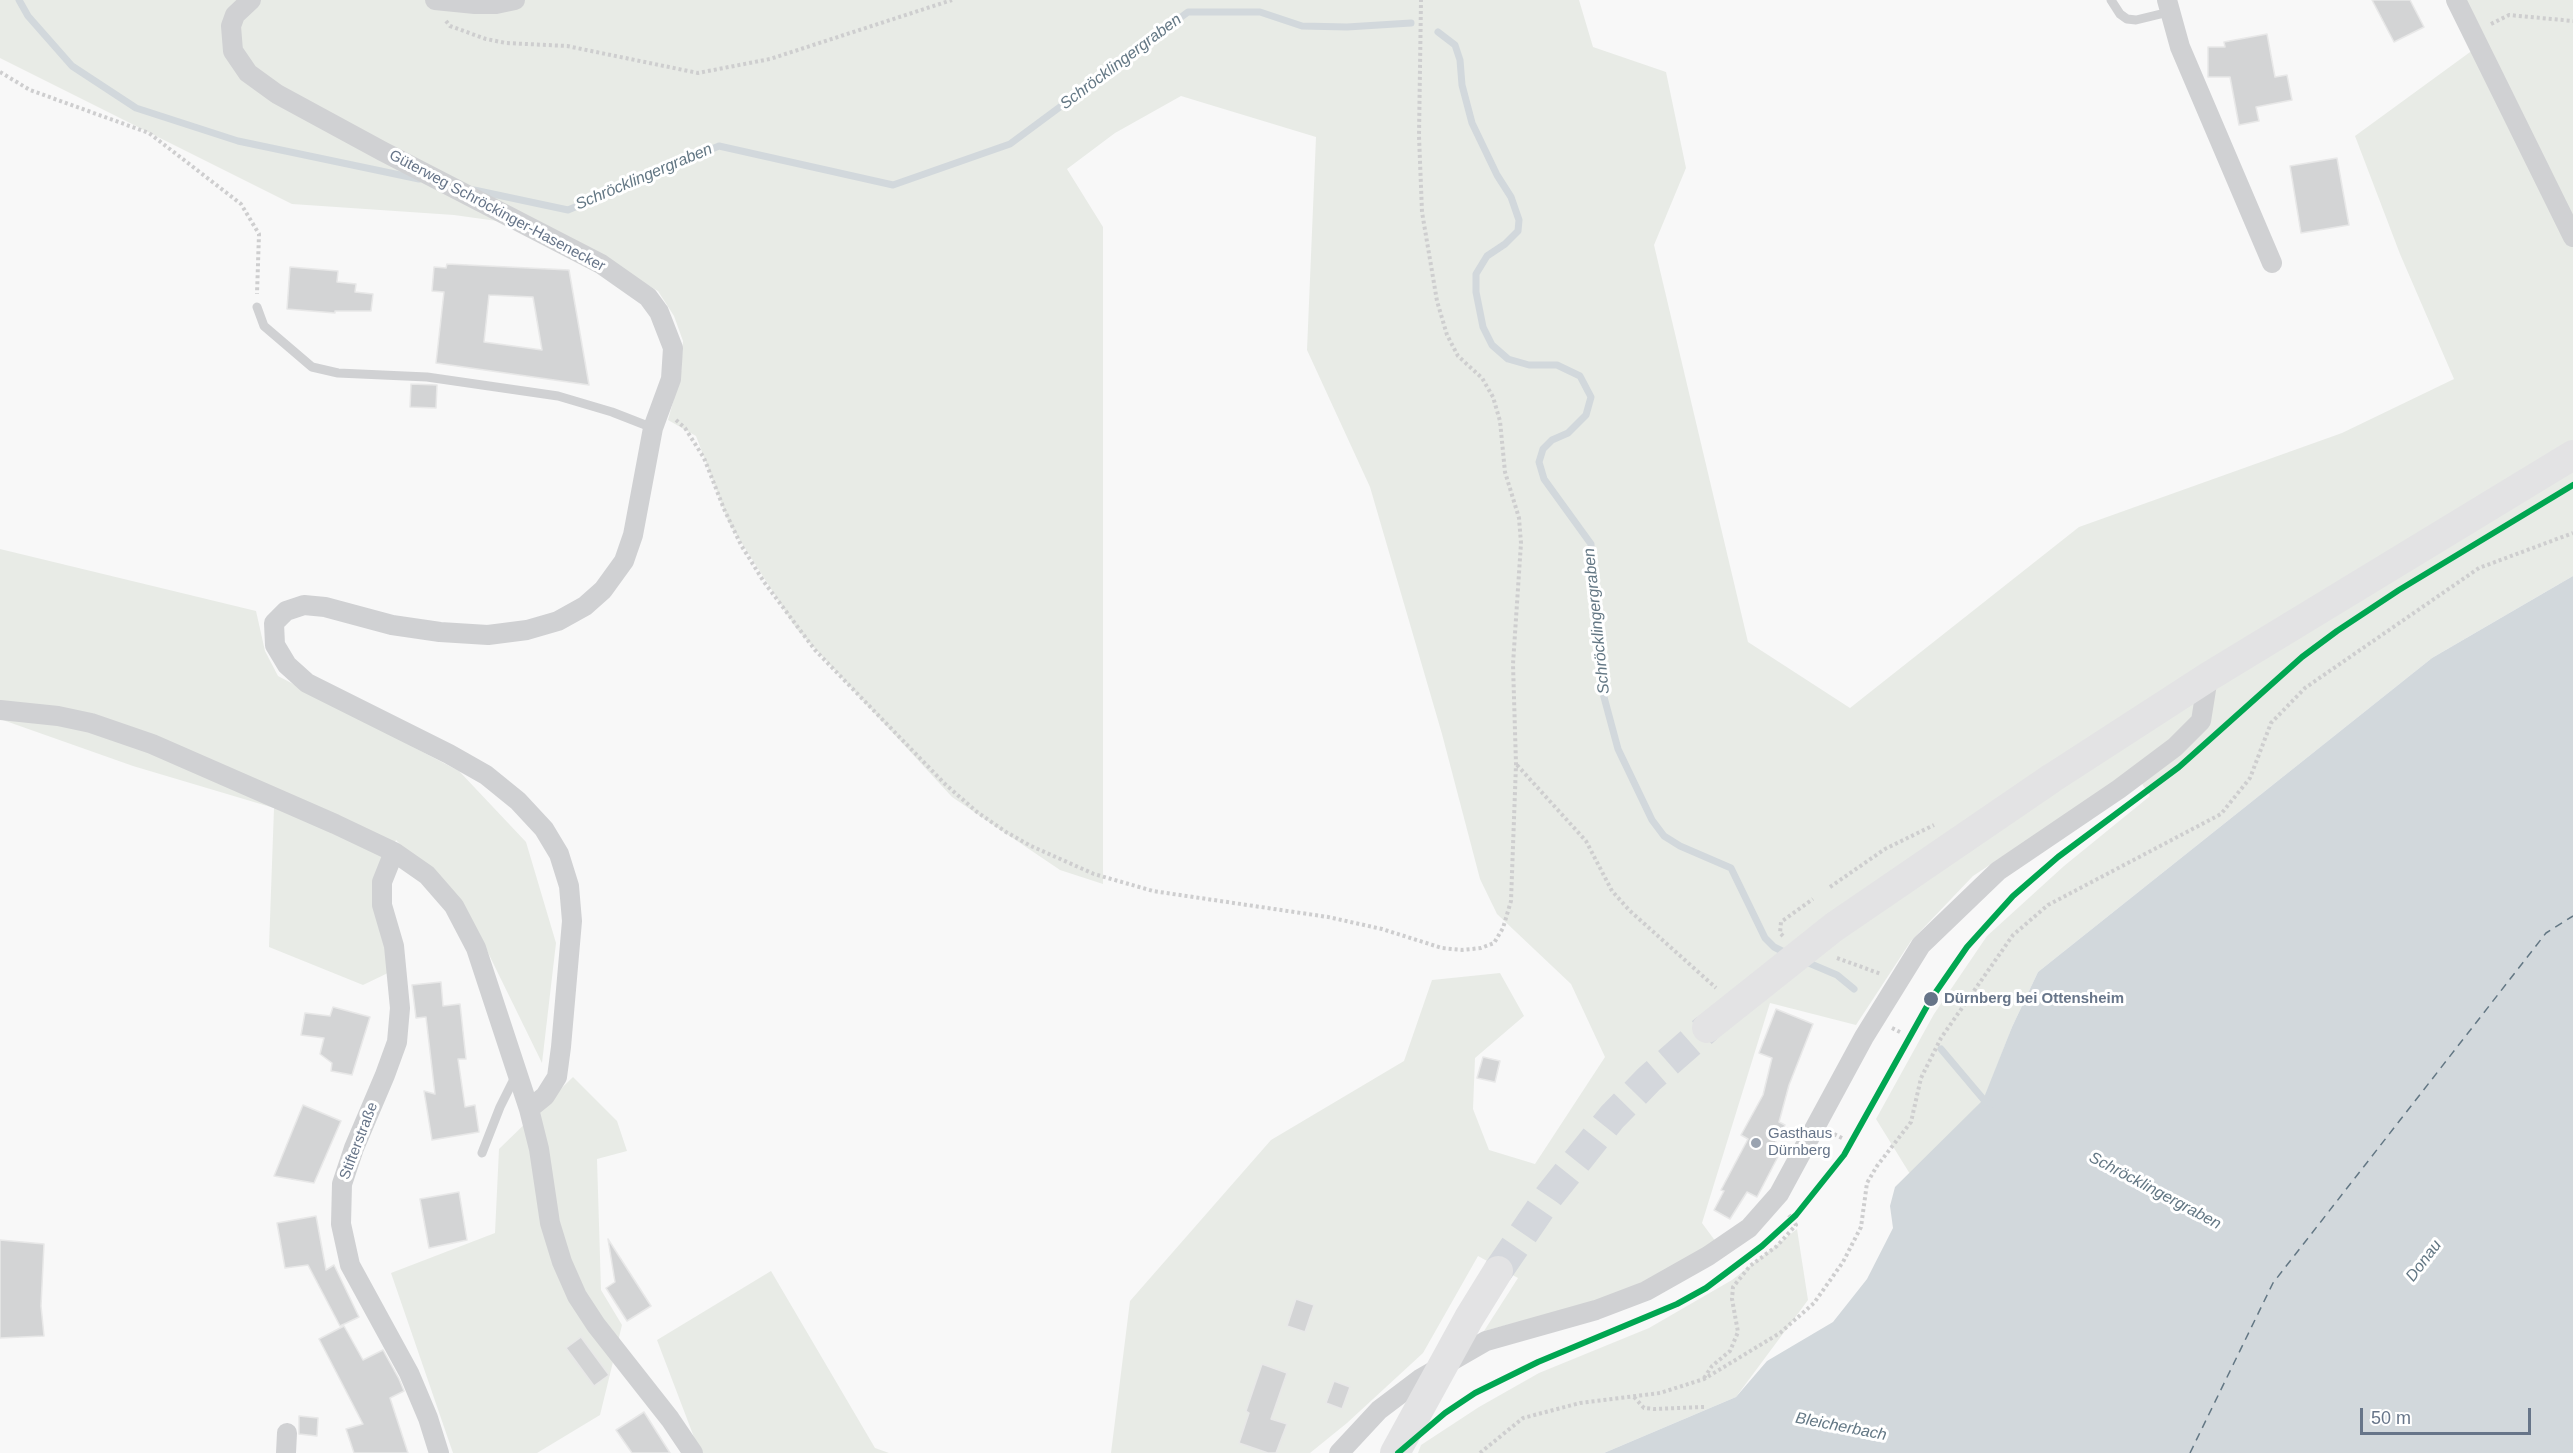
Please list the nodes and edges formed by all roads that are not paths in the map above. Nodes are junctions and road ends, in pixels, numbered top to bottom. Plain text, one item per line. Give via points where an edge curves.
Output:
1 (251, 0) edge
2 (515, 0) edge
3 (2111, 0) edge
4 (2456, 0) edge
5 (438, 1) edge
6 (2168, 6) edge
7 (2573, 237) edge
8 (2272, 263) dead end
9 (256, 307) road end
10 (653, 428) junction
11 (2573, 455) edge
12 (2208, 677) junction
13 (0, 710) edge
14 (394, 852) junction
15 (1707, 1028) tunnel mouth
16 (517, 1073) junction
17 (529, 1109) junction
18 (482, 1153) dead end
19 (1498, 1272) tunnel mouth
20 (439, 1453) edge
21 (693, 1453) edge
22 (1339, 1453) edge
23 (1395, 1453) edge

1 - 10 street, Güterweg Schröckinger-Hasenecker via 235,15 231,39 239,63 260,83 601,264 648,297 659,312 673,348 671,379
2 - 5 street via 486,4
3 - 6 lane via 2120,14 2136,20
4 - 7 street
6 - 8 street via 2180,47
9 - 10 lane via 264,326 312,367 338,373 427,377 558,396
10 - 17 street, Güterweg Schröckinger-Hasenecker via 641,503 624,561 603,590 558,621 488,635 440,632 304,605 286,611 274,624 275,645 287,665 307,683 486,776 518,801 544,829 559,854 569,886 572,921 561,1047 557,1077 545,1096
11 - 12 main road
12 - 15 main road via 1728,996
12 - 22 street via 2201,721 2175,747 1998,871 1921,945 1864,1037 1779,1194 1749,1228 1646,1291 1596,1310 1486,1341 1420,1379 1379,1410
13 - 14 street via 91,723 152,744
14 - 16 street via 428,875 454,906 476,948
14 - 20 street, Stifterstraße via 382,882 382,905 394,946 399,998 397,1042 342,1184 341,1224 350,1265 409,1372
16 - 17 street
16 - 18 lane
17 - 21 street via 549,1223 577,1296
19 - 23 main road

